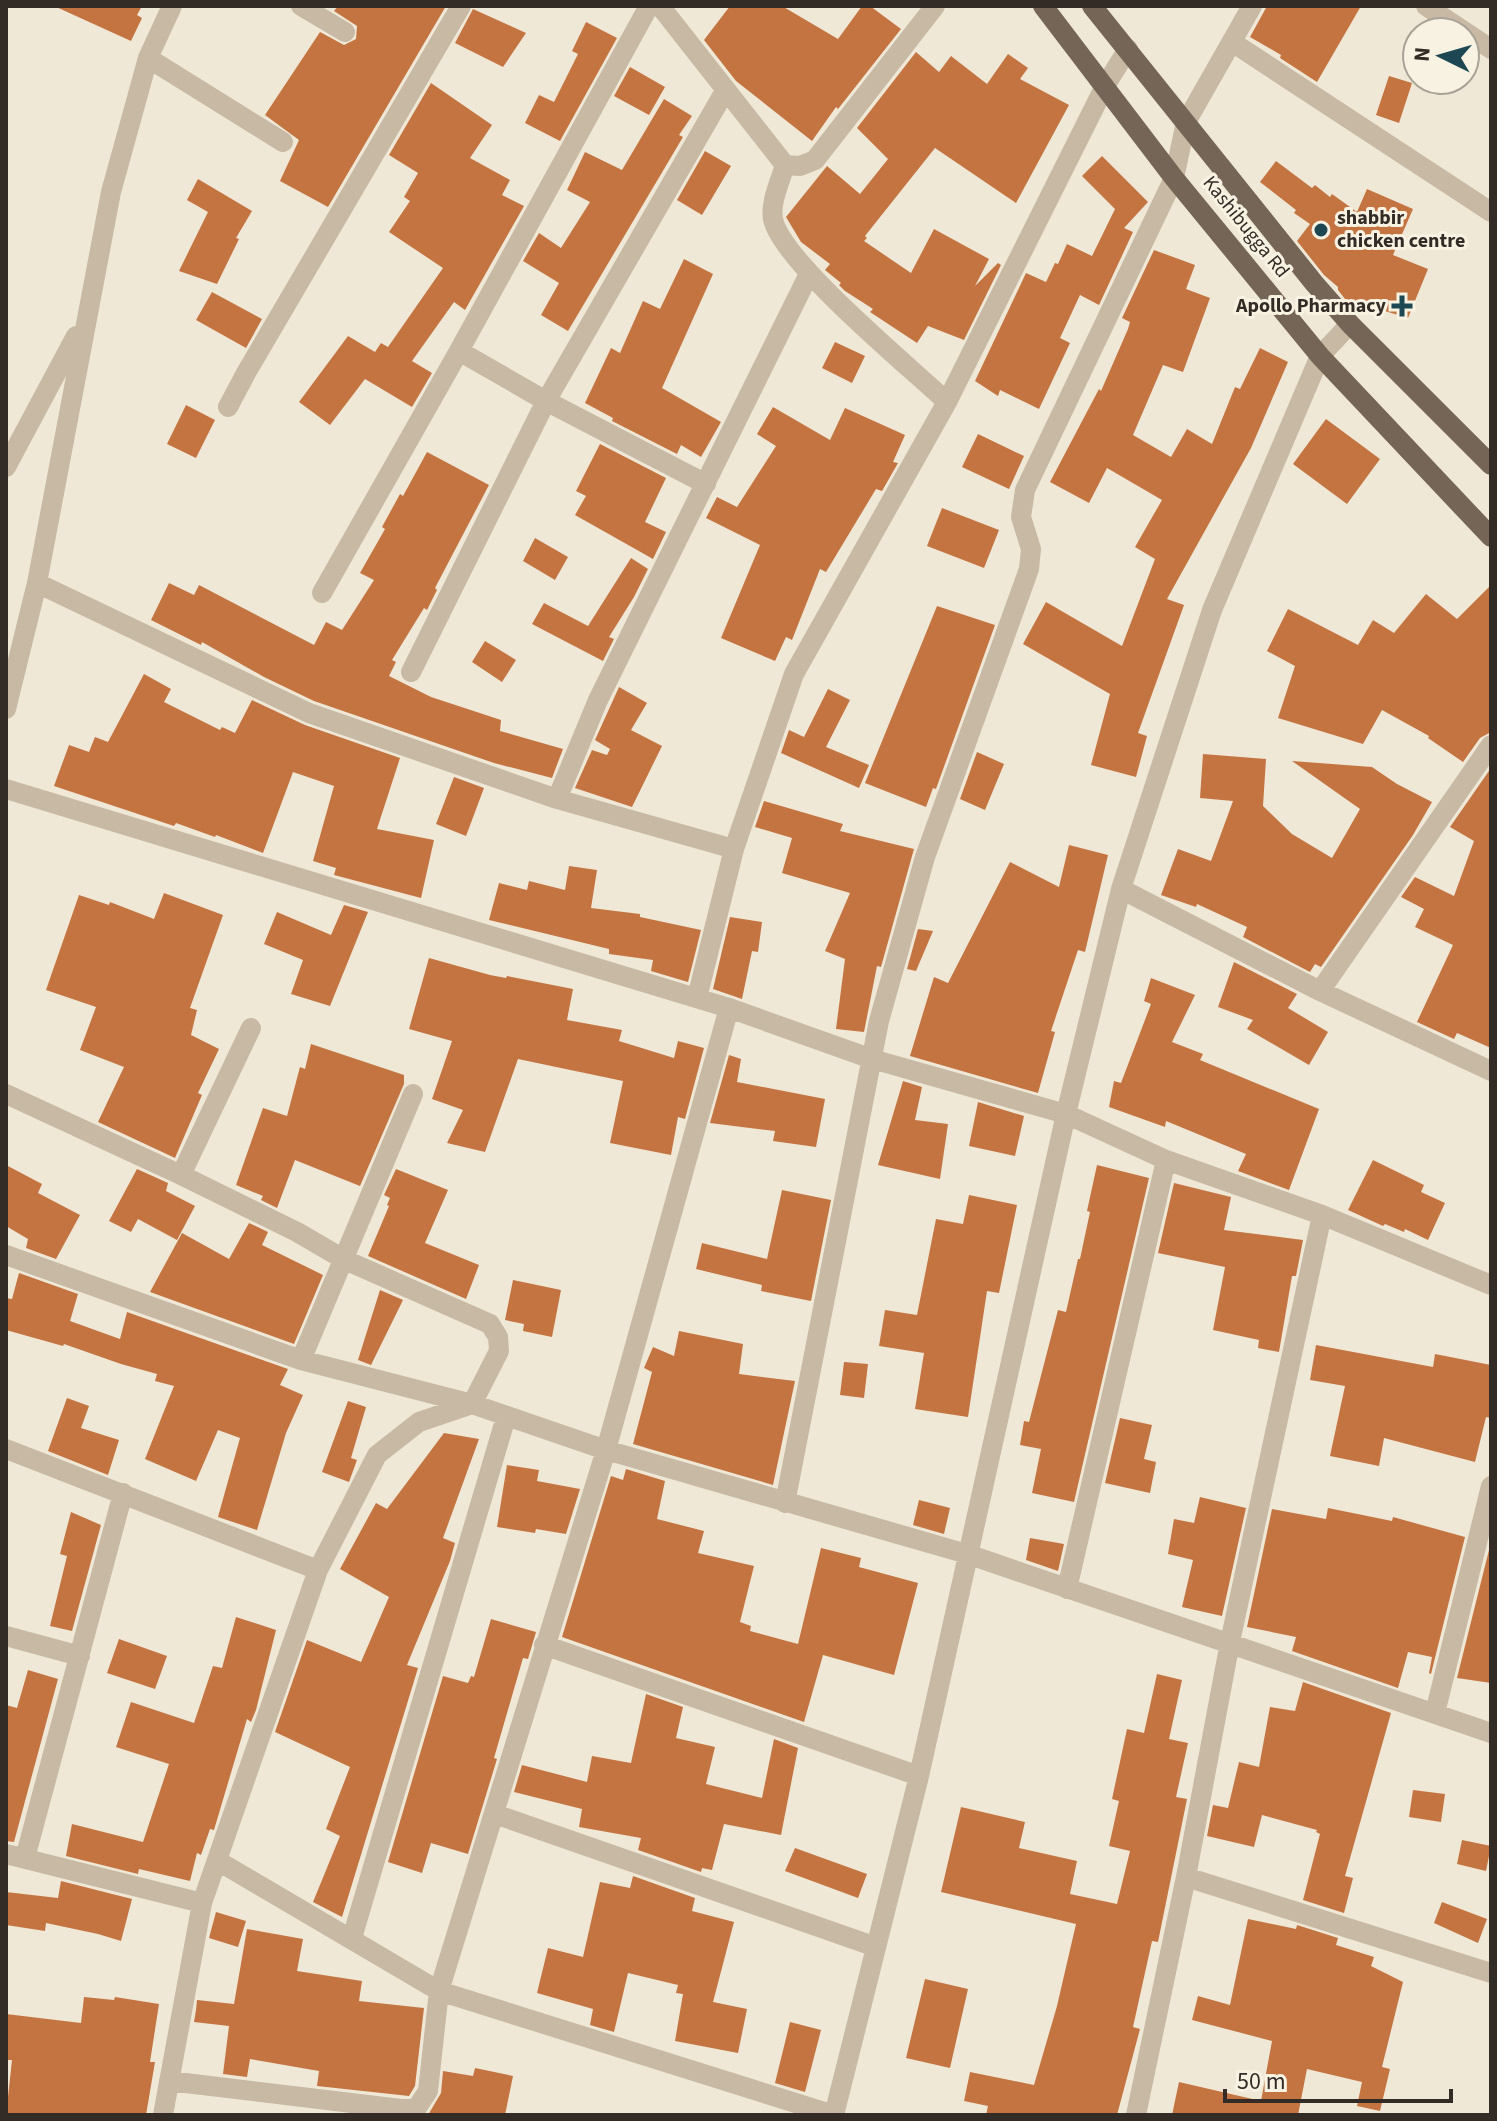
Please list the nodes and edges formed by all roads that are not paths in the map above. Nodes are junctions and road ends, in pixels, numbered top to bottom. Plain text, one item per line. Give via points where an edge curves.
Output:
1 (172, 6) edge
2 (301, 6) edge
3 (461, 6) edge
4 (649, 6) edge
5 (660, 6) edge
6 (935, 6) edge
7 (1043, 6) edge
8 (1092, 6) edge
9 (1252, 6) edge
10 (1426, 6) edge
11 (345, 32) dead end
12 (1232, 42) junction
13 (1128, 49) junction
14 (1491, 49) edge
15 (148, 58) junction
16 (1105, 86) junction
17 (725, 91) junction
18 (1186, 122) junction
19 (283, 142) dead end
20 (785, 165) junction
21 (1174, 178) junction
22 (1491, 212) edge
23 (809, 274) junction
24 (86, 317) junction
25 (1350, 324) junction
26 (459, 351) junction
27 (1320, 356) junction
28 (546, 401) junction
29 (947, 402) junction
30 (228, 407) dead end
31 (1491, 465) edge
32 (6, 467) edge
33 (706, 484) junction
34 (1491, 537) edge
35 (37, 583) junction
36 (322, 593) dead end
37 (411, 672) dead end
38 (6, 709) edge
39 (1491, 745) edge
40 (6, 789) edge
41 (557, 799) junction
42 (734, 849) junction
43 (1121, 889) junction
44 (1320, 991) junction
45 (697, 998) junction
46 (729, 1008) junction
47 (251, 1028) dead end
48 (872, 1059) junction
49 (1491, 1071) edge
50 (6, 1094) edge
51 (413, 1094) dead end
52 (1066, 1114) junction
53 (1166, 1160) junction
54 (181, 1175) junction
55 (1322, 1215) junction
56 (6, 1255) edge
57 (345, 1260) junction
58 (1491, 1285) edge
59 (301, 1360) junction
60 (472, 1404) junction
61 (506, 1417) junction
62 (6, 1449) edge
63 (606, 1450) junction
64 (1491, 1486) edge
65 (123, 1493) junction
66 (785, 1503) junction
67 (967, 1554) junction
68 (318, 1570) junction
69 (1067, 1589) junction
70 (6, 1636) edge
71 (1230, 1642) junction
72 (544, 1645) junction
73 (80, 1656) junction
74 (1435, 1713) junction
75 (1491, 1733) edge
76 (919, 1776) junction
77 (495, 1814) junction
78 (15, 1856) edge
79 (218, 1861) junction
80 (1186, 1877) junction
81 (202, 1903) junction
82 (352, 1938) junction
83 (876, 1947) junction
84 (1491, 1973) edge
85 (439, 1991) junction
86 (169, 2081) junction
87 (163, 2115) edge
88 (834, 2115) edge
89 (1136, 2115) edge

1 - 15 street
2 - 11 street
3 - 30 street
4 - 26 street
5 - 17 street
6 - 20 street via 815,160
7 - 16 main road, Kashibugga Rd
8 - 13 main road, Kashibugga Rd
9 - 12 street
10 - 14 street
12 - 18 street
12 - 22 street
13 - 16 street
13 - 18 main road, Kashibugga Rd
15 - 19 street
15 - 24 street via 111,192
16 - 21 main road, Kashibugga Rd
16 - 29 street
17 - 20 street
17 - 28 street
18 - 21 street
18 - 25 main road, Kashibugga Rd
20 - 23 street via 773,220
21 - 27 main road, Kashibugga Rd
21 - 48 street via 1025,490 1021,517 1031,549 1029,569 925,857
23 - 29 street
23 - 33 street
24 - 32 street
24 - 35 street
25 - 27 street
25 - 31 main road, Kashibugga Rd
26 - 28 street
26 - 36 street
27 - 34 main road, Kashibugga Rd
27 - 43 street via 1212,610
28 - 33 street
28 - 37 street
29 - 42 street via 794,674
33 - 41 street via 598,700
35 - 38 street
35 - 41 street via 309,713
39 - 44 street
40 - 45 street
41 - 42 street
42 - 45 street
43 - 44 street
43 - 52 street
44 - 49 street
45 - 46 street
46 - 48 street
46 - 63 street
47 - 54 street
48 - 52 street
48 - 66 street
50 - 54 street
51 - 57 street
52 - 53 street
52 - 67 street
53 - 55 street
53 - 69 street
54 - 57 street
55 - 58 street
55 - 71 street
56 - 59 street
57 - 59 street
57 - 60 street via 490,1324 499,1351
59 - 60 street
60 - 61 street
60 - 68 street via 419,1422 377,1455
61 - 63 street
61 - 82 street
62 - 65 street
63 - 66 street
63 - 72 street
64 - 74 street
65 - 68 street
65 - 73 street
66 - 67 street
67 - 69 street
67 - 76 street
68 - 79 street
69 - 71 street
70 - 73 street
71 - 74 street
71 - 80 street
72 - 76 street
72 - 77 street
73 - 78 street
74 - 75 street
76 - 83 street
77 - 83 street
77 - 85 street
78 - 81 street
79 - 81 street
79 - 82 street
80 - 84 street
80 - 89 street
81 - 86 street
82 - 85 street
83 - 88 street
85 - 86 street via 428,2091 416,2109
85 - 88 street
86 - 87 street

